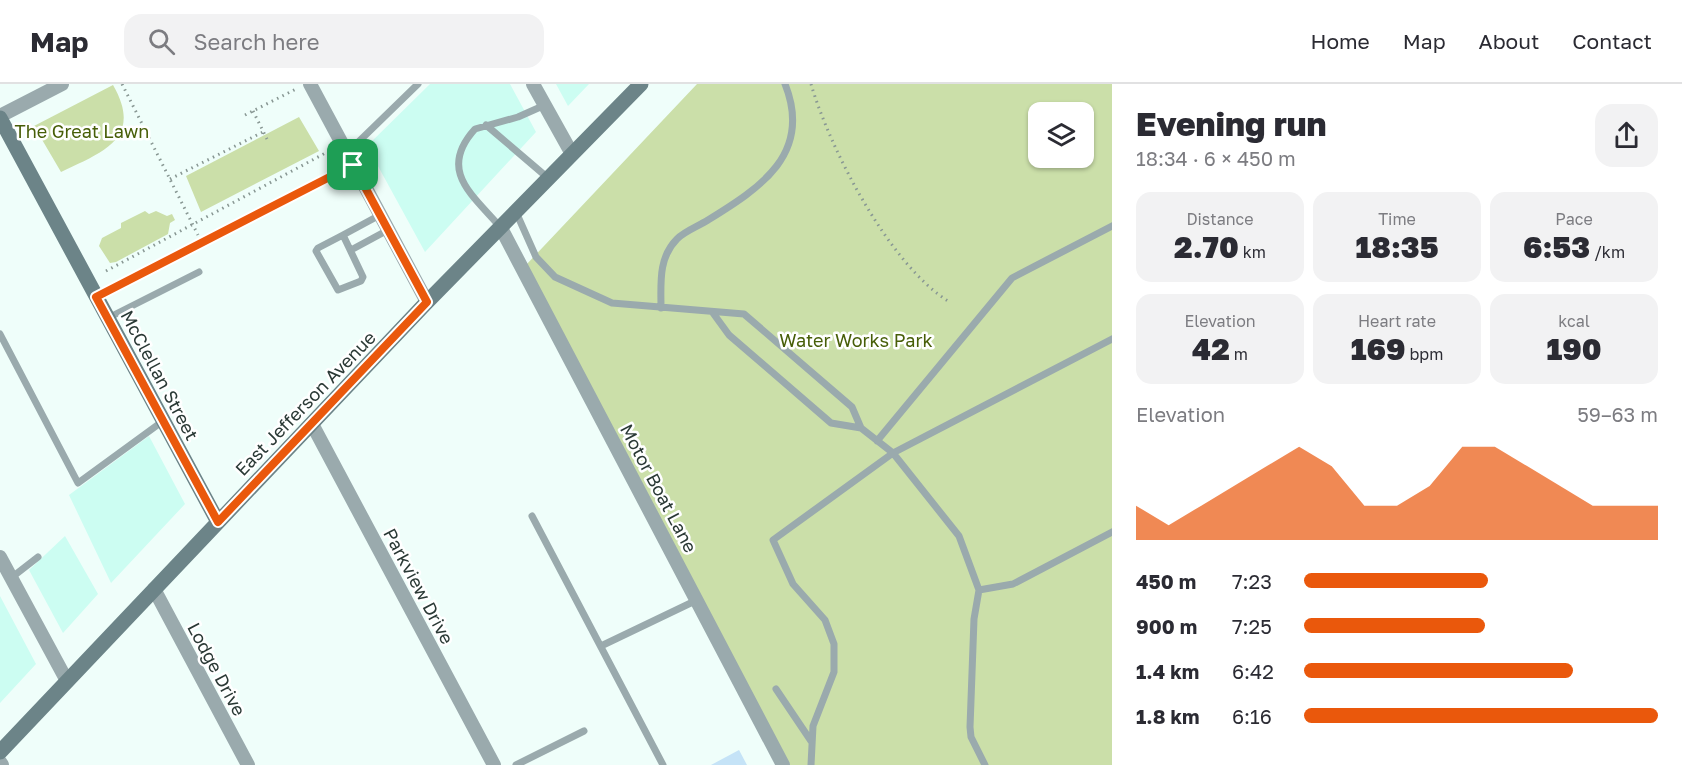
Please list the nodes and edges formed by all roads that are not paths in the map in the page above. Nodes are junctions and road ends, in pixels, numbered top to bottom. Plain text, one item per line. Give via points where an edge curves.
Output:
1 (62, 84) edge
2 (418, 84) edge
3 (533, 84) edge
4 (641, 84) edge
5 (785, 84) edge
6 (304, 86) edge
7 (545, 105) junction
8 (0, 117) edge
9 (486, 125) junction
10 (572, 154) junction
11 (350, 159) junction
12 (549, 178) junction
13 (516, 212) junction
14 (380, 215) junction
15 (1112, 226) edge
16 (501, 228) junction
17 (388, 230) junction
18 (343, 235) junction
19 (351, 250) junction
20 (199, 272) dead end
21 (96, 297) junction
22 (427, 302) junction
23 (661, 308) junction
24 (713, 313) junction
25 (108, 318) junction
26 (0, 334) edge
27 (1112, 339) edge
28 (163, 421) junction
29 (312, 424) junction
30 (861, 428) junction
31 (877, 441) junction
32 (892, 453) junction
33 (532, 516) dead end
34 (218, 522) junction
35 (1112, 532) edge
36 (0, 557) edge
37 (38, 557) dead end
38 (11, 578) junction
39 (154, 589) junction
40 (979, 590) junction
41 (697, 600) junction
42 (601, 646) junction
43 (67, 681) junction
44 (776, 689) dead end
45 (584, 730) dead end
46 (811, 741) junction
47 (0, 752) edge
48 (248, 765) edge
49 (494, 765) edge
50 (516, 765) edge
51 (663, 765) edge
52 (783, 765) edge
53 (811, 765) edge
54 (985, 765) edge

1 - 8 street
2 - 11 lane
3 - 7 street
4 - 10 main road, East Jefferson Avenue
5 - 23 lane via 792,126 783,158 754,192 677,239 661,266
6 - 11 street
7 - 9 lane
7 - 10 street
8 - 21 main road, McClellan Street
9 - 12 lane
9 - 16 lane via 465,139 457,163 459,177
10 - 12 main road, East Jefferson Avenue
11 - 14 street
11 - 21 lane
12 - 13 main road, East Jefferson Avenue
13 - 16 main road, East Jefferson Avenue
13 - 23 lane via 536,257 555,277 612,303
14 - 17 street
14 - 18 lane
15 - 31 lane via 1012,278
16 - 22 main road, East Jefferson Avenue
16 - 41 street, Motor Boat Lane
17 - 19 lane
17 - 22 street
18 - 19 lane
18 - 19 lane via 316,251 338,290 363,277
20 - 25 lane
21 - 25 main road, McClellan Street
22 - 29 main road, East Jefferson Avenue
23 - 24 lane
24 - 30 lane via 729,335 831,423
24 - 30 lane via 744,314 852,407
25 - 28 main road, McClellan Street
26 - 28 lane via 78,483
27 - 32 lane
28 - 34 main road, McClellan Street
29 - 34 main road, East Jefferson Avenue
29 - 49 street, Parkview Drive
30 - 31 lane
31 - 32 lane
32 - 40 lane via 959,536
32 - 46 lane via 773,540 793,584 825,620 834,644 834,672 817,712
33 - 42 lane
34 - 39 main road, East Jefferson Avenue
35 - 40 lane via 1013,584
36 - 38 street
37 - 38 lane
38 - 43 street
39 - 43 main road, East Jefferson Avenue
39 - 48 street, Lodge Drive
40 - 54 lane via 974,619 970,727
41 - 42 lane
41 - 52 street, Motor Boat Lane
42 - 51 lane
43 - 47 main road, East Jefferson Avenue
44 - 46 lane
45 - 50 lane
46 - 53 lane

